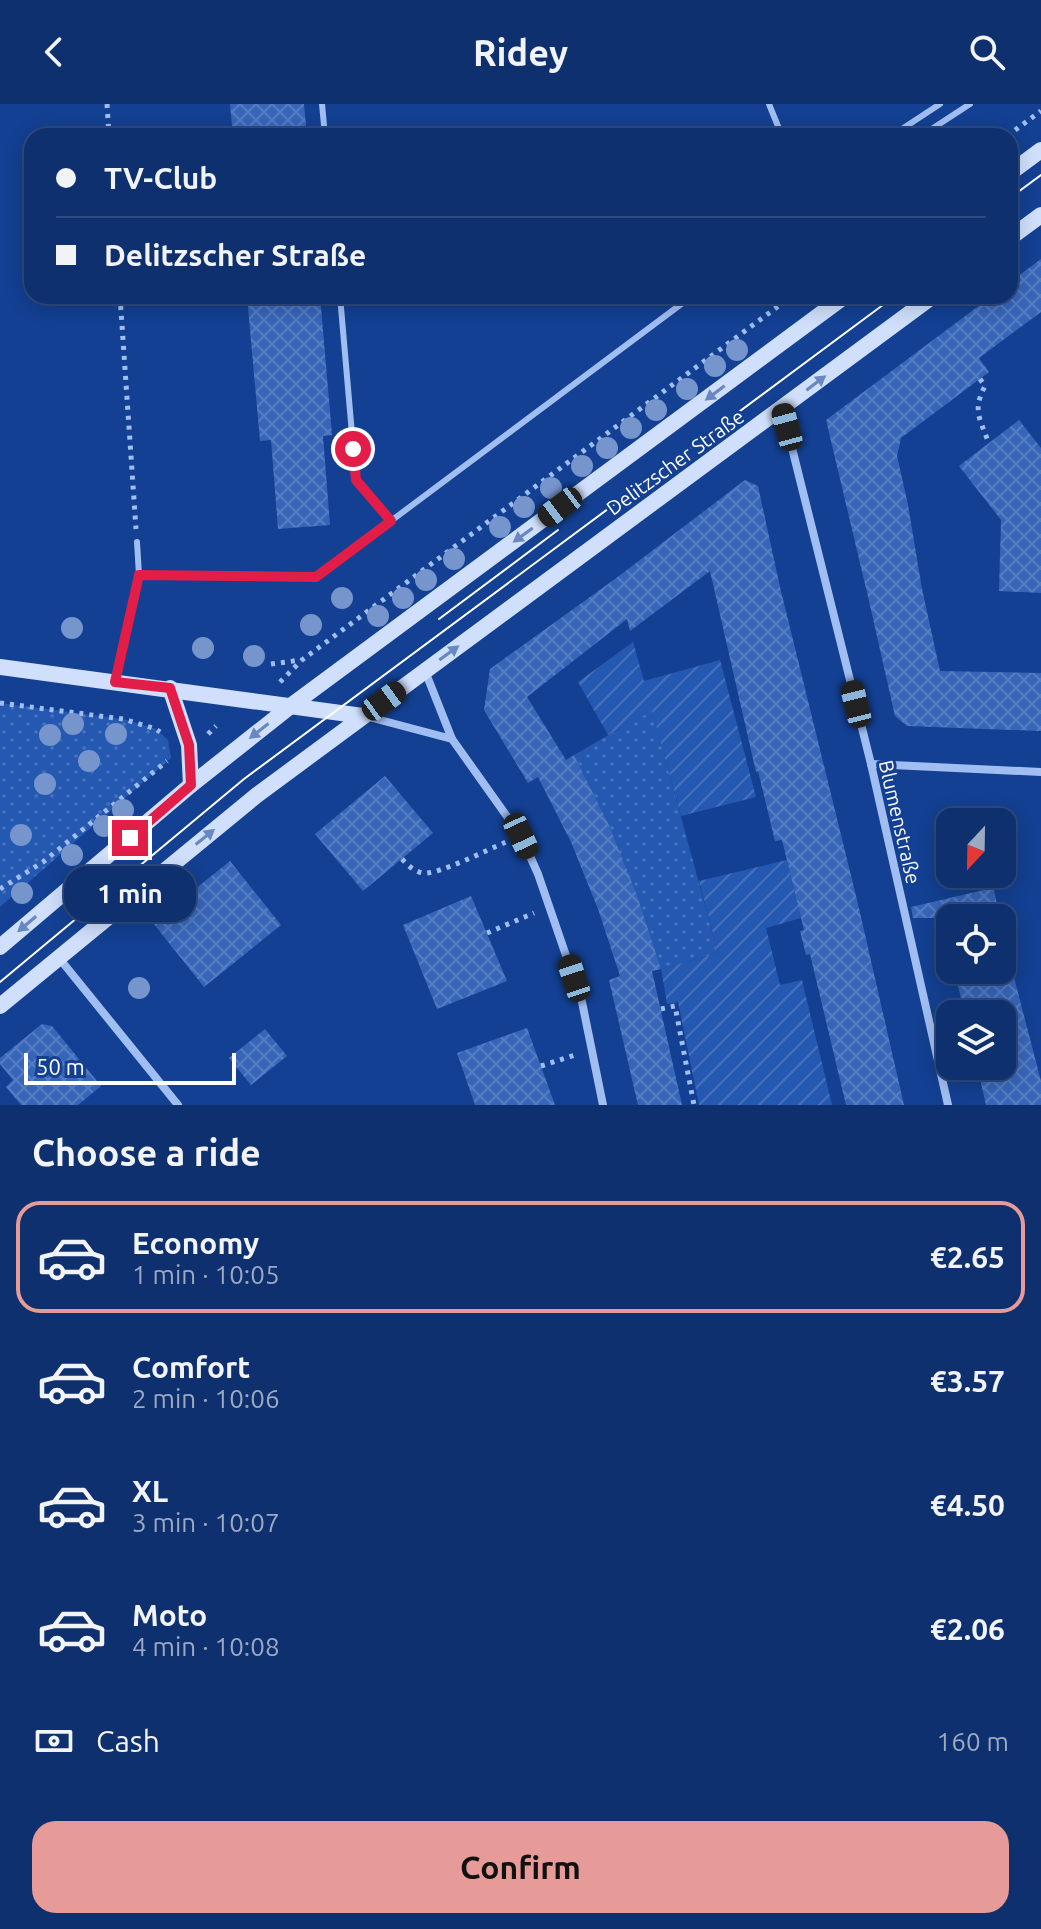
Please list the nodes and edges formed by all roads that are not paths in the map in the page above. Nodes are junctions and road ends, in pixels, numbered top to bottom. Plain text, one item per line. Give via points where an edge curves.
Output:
1 (322, 104) edge
2 (769, 104) edge
3 (940, 104) edge
4 (970, 104) edge
5 (324, 128) edge
6 (779, 128) edge
7 (904, 128) edge
8 (933, 128) edge
9 (1041, 150) edge
10 (1018, 167) edge
11 (1041, 215) edge
12 (1018, 232) edge
13 (341, 304) edge
14 (681, 304) edge
15 (834, 304) edge
16 (922, 304) edge
17 (782, 408) junction
18 (391, 521) junction
19 (137, 542) road end
20 (139, 575) junction
21 (0, 667) edge
22 (425, 671) junction
23 (115, 682) junction
24 (170, 688) junction
25 (292, 705) junction
26 (363, 716) junction
27 (452, 739) junction
28 (871, 764) junction
29 (1041, 772) edge
30 (191, 785) junction
31 (0, 947) edge
32 (59, 958) junction
33 (0, 1006) edge
34 (178, 1105) edge
35 (603, 1105) edge
36 (948, 1105) edge

1 - 5 lane
2 - 6 lane
3 - 7 lane
4 - 8 lane
9 - 10 main road
11 - 12 main road
13 - 18 lane via 356,480
14 - 18 lane
15 -> 25 main road, Delitzscher Straße
17 -> 16 main road, Delitzscher Straße
22 -> 17 main road, Delitzscher Straße
17 - 28 street, Blumenstraße
18 - 20 lane via 316,577
19 - 20 lane
20 - 23 lane
21 - 23 main road
22 - 26 main road, Delitzscher Straße
22 - 27 street
23 - 24 main road
24 - 25 main road
24 - 30 main road via 189,745
25 - 26 main road
25 -> 30 main road, Delitzscher Straße
26 - 27 street
32 -> 26 main road, Delitzscher Straße via 257,795
27 - 35 street via 521,836 538,874 582,1002
28 - 29 street
28 - 36 street, Blumenstraße
30 -> 31 main road, Delitzscher Straße
32 - 33 main road, Delitzscher Straße
32 - 34 street

